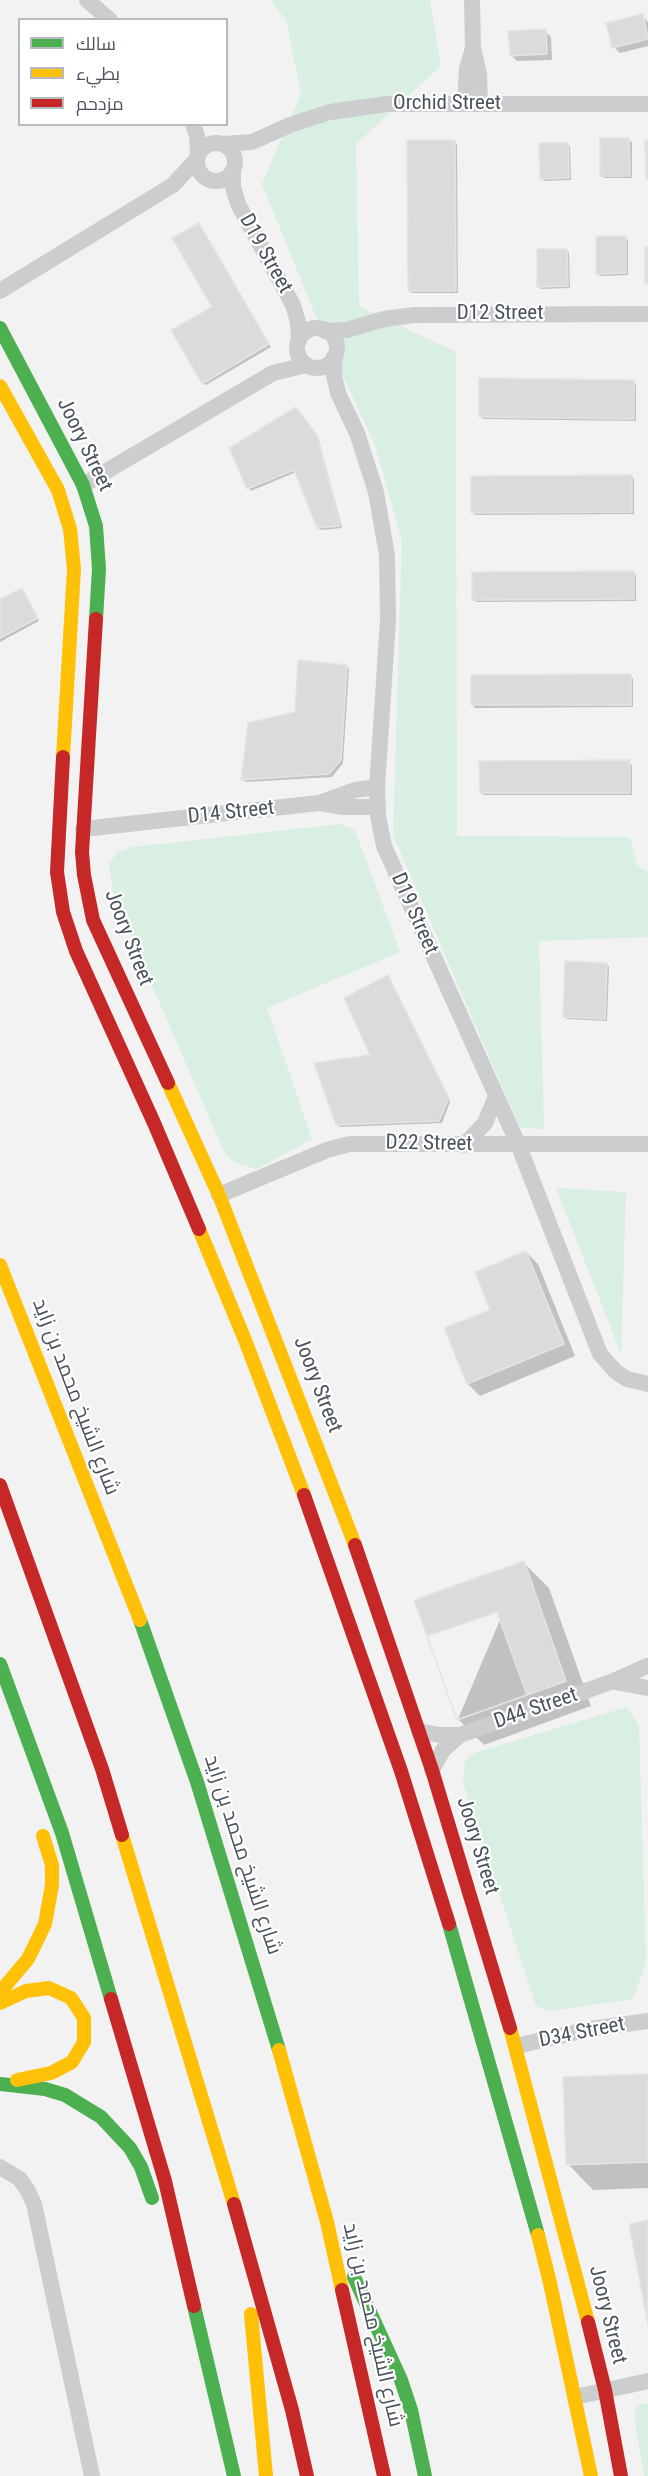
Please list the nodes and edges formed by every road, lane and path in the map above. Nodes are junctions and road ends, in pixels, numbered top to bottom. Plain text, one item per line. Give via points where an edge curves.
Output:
1 (87, 0) edge
2 (472, 0) edge
3 (108, 18) edge
4 (472, 104) junction
5 (648, 104) edge
6 (195, 126) edge
7 (198, 126) edge
8 (252, 142) junction
9 (221, 143) junction
10 (197, 156) junction
11 (234, 167) junction
12 (209, 179) junction
13 (173, 185) junction
14 (238, 204) junction
15 (0, 291) edge
16 (293, 305) junction
17 (648, 314) edge
18 (0, 328) edge
19 (354, 329) junction
20 (323, 330) junction
21 (298, 343) junction
22 (335, 354) junction
23 (309, 366) junction
24 (273, 374) junction
25 (0, 386) edge
26 (338, 393) junction
27 (83, 485) junction
28 (377, 788) junction
29 (319, 803) junction
30 (378, 807) junction
31 (83, 829) junction
32 (496, 1096) junction
33 (154, 1123) junction
34 (173, 1133) dead end
35 (518, 1144) junction
36 (648, 1144) edge
37 (464, 1145) junction
38 (194, 1176) dead end
39 (219, 1195) junction
40 (0, 1265) edge
41 (648, 1384) edge
42 (0, 1485) edge
43 (0, 1664) edge
44 (647, 1665) edge
45 (611, 1682) junction
46 (648, 1688) edge
47 (419, 1731) junction
48 (460, 1735) junction
49 (31, 1750) junction
50 (432, 1770) junction
51 (28, 1780) dead end
52 (40, 1824) dead end
53 (462, 1966) junction
54 (479, 1978) dead end
55 (0, 1992) edge
56 (0, 2003) edge
57 (648, 2021) edge
58 (494, 2023) dead end
59 (516, 2046) junction
60 (0, 2084) edge
61 (0, 2167) edge
62 (155, 2208) dead end
63 (327, 2222) junction
64 (162, 2230) dead end
65 (243, 2232) junction
66 (203, 2337) junction
67 (648, 2381) edge
68 (605, 2390) junction
69 (575, 2397) junction
70 (92, 2476) edge
71 (234, 2476) edge
72 (266, 2476) edge
73 (307, 2476) edge
74 (384, 2476) edge
75 (425, 2476) edge
76 (591, 2476) edge
77 (621, 2476) edge

1 - 3 street
2 - 4 street via 473,47 479,74
4 - 5 street, Orchid Street
4 - 8 street, Orchid Street via 414,102 349,109 310,118
6 - 10 street
7 - 9 street
8 - 9 street, Orchid Street
8 - 11 street, Orchid Street
9 - 10 street via 206,144
9 - 11 street via 232,152
10 - 12 street via 197,168
10 - 13 street
11 - 12 street via 222,180
11 - 14 street, D19 Street via 233,187
12 - 13 street
12 - 14 street, D19 Street
13 - 15 street
14 - 16 street, D19 Street
16 - 20 street, D19 Street
16 - 21 street, D19 Street
17 - 19 street, D12 Street via 414,315
18 - 27 main road, Joory Street
19 - 20 street, D12 Street
19 - 22 street
20 - 21 street via 308,331
20 - 22 street via 334,339
21 - 23 street via 300,359
21 - 24 street
22 - 23 street via 323,367
22 - 26 street, D19 Street
23 - 24 street
23 - 26 street, D19 Street
24 - 27 street
25 - 33 main road, Joory Street via 58,490 73,548 57,851 63,912 76,951
26 - 28 street, D19 Street via 367,460 387,555 388,620
27 - 31 main road, Joory Street via 96,526 99,569
28 - 29 street, D14 Street via 355,790
28 - 30 street, D19 Street
29 - 30 street
29 - 31 street, D14 Street
30 - 32 street, D19 Street via 380,832 389,860
31 - 39 main road, Joory Street via 84,875 93,920
32 - 35 street, D19 Street
32 - 37 street via 485,1123
33 - 34 main road
33 - 53 main road, Joory Street via 305,1494 401,1771
35 - 36 street, D22 Street
35 - 37 street, D22 Street
35 - 41 street, D19 Street via 600,1354 627,1379
37 - 39 street, D22 Street via 338,1146
38 - 39 main road
39 - 47 main road, Joory Street via 340,1502
40 - 63 main road, شارع الشيخ محمد بن زايد via 140,1620 197,1782 266,2002
42 - 65 main road via 102,1769
43 - 49 main road
44 - 45 street, D44 Street
44 - 46 street via 644,1675
45 - 46 street, D44 Street
45 - 48 street, D44 Street
47 - 48 street, D44 Street
47 - 50 main road, Joory Street
48 - 50 street, D44 Street via 443,1750
49 - 51 main road
49 - 66 main road via 62,1833 128,2052
50 - 59 main road, Joory Street
52 - 55 main road via 52,1865 50,1904 28,1959
53 - 54 main road
53 - 69 main road, Joory Street via 547,2272
56 - 60 main road via 38,1988 61,1992 78,2007 86,2030 80,2053 63,2069
57 - 59 street, D34 Street via 590,2028
58 - 59 main road via 502,2037
59 - 68 main road, Joory Street
60 - 62 main road via 65,2095 102,2117 141,2166
61 - 70 street via 20,2179 34,2205
63 - 74 main road, شارع الشيخ محمد بن زايد
63 - 75 main road via 401,2380
64 - 66 main road via 182,2292
65 - 72 main road
65 - 73 main road
66 - 71 main road
67 - 68 street
68 - 69 street
68 - 77 main road, Joory Street
69 - 76 main road, Joory Street

